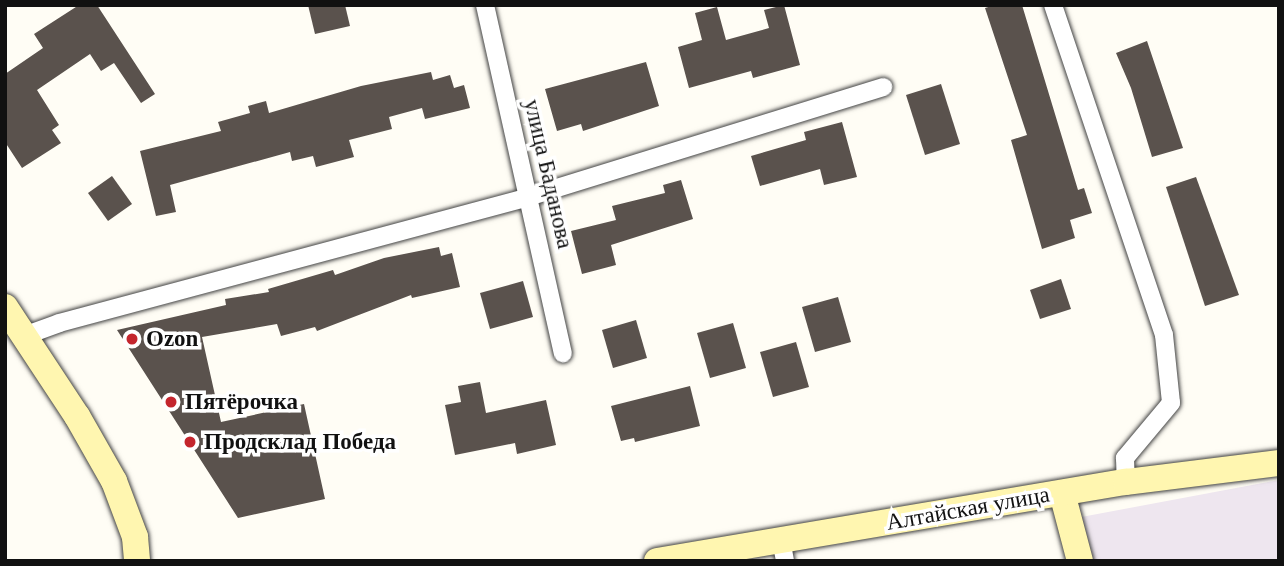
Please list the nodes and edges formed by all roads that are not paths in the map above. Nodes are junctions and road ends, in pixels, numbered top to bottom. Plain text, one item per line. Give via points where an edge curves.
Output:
1 (485, 5) edge
2 (1053, 5) edge
3 (883, 87) dead end
4 (528, 197) junction
5 (5, 307) edge
6 (24, 336) junction
7 (563, 353) dead end
8 (1279, 463) edge
9 (1126, 482) junction
10 (1062, 493) junction
11 (783, 551) edge
12 (137, 561) edge
13 (657, 561) edge
14 (1080, 561) edge

1 - 4 street, улица Баданова
2 - 9 street via 1164,335 1171,403 1125,458
3 - 4 street
4 - 6 street
4 - 7 street, улица Баданова
5 - 6 main road
6 - 12 main road via 114,481 135,537
8 - 9 main road, Алтайская улица
9 - 10 main road, Алтайская улица
10 - 11 main road, Алтайская улица
10 - 14 main road
11 - 13 main road, Алтайская улица

